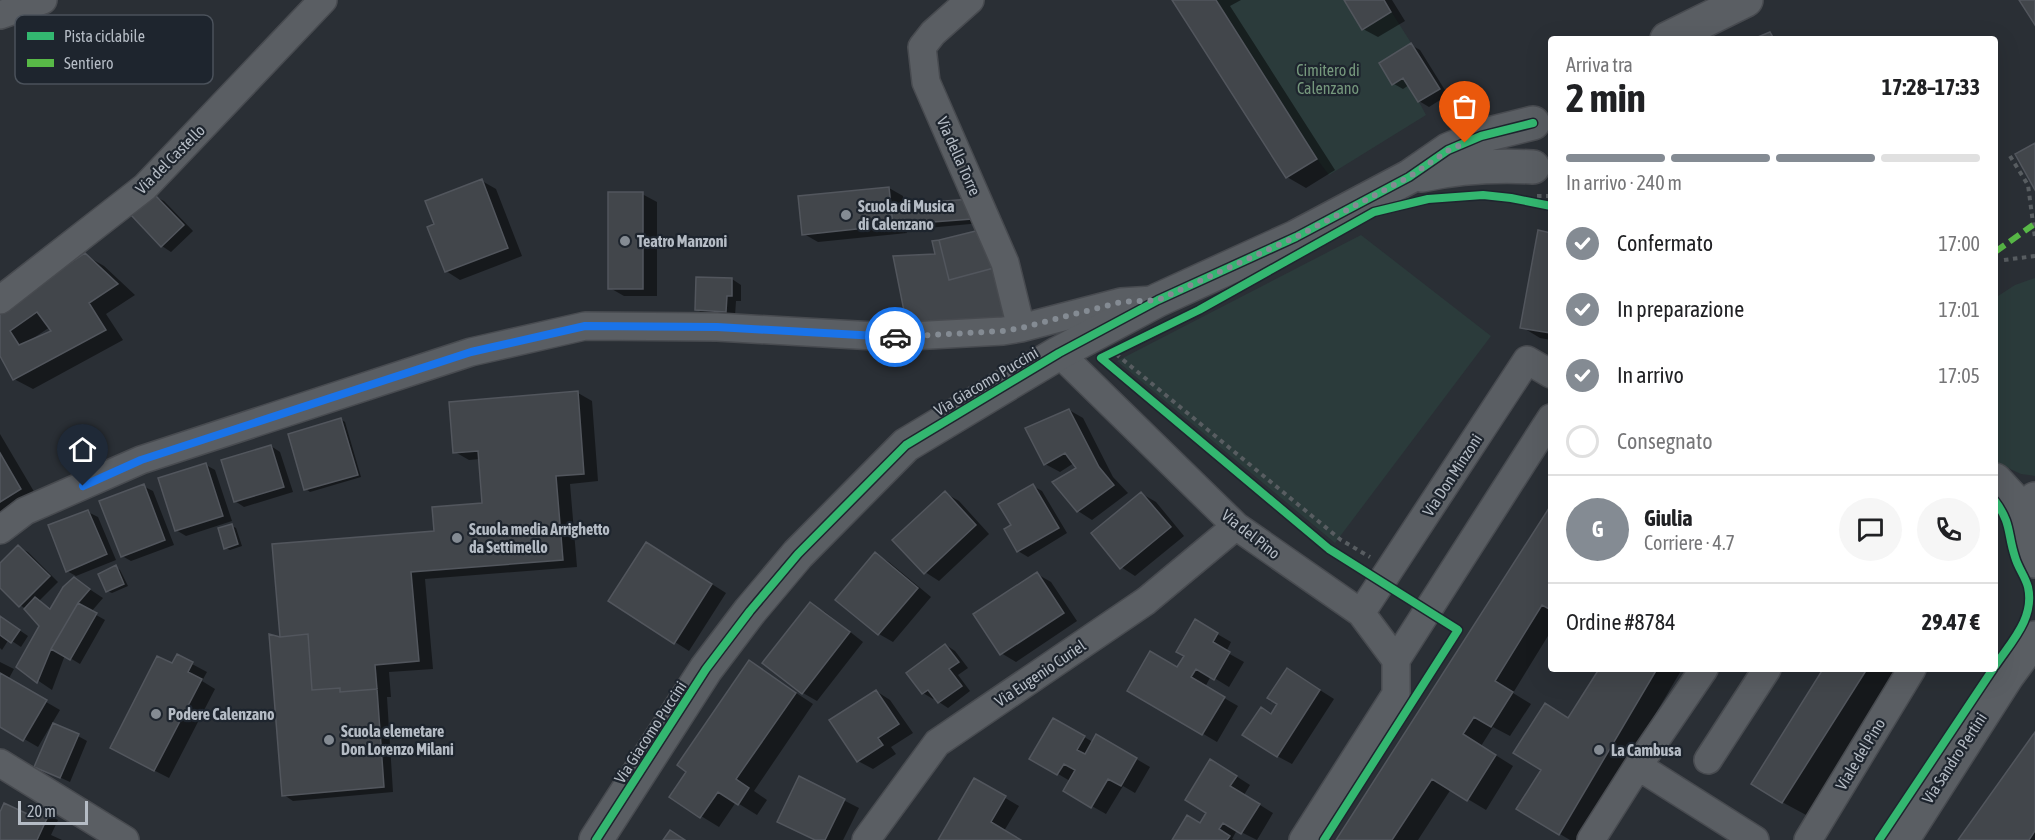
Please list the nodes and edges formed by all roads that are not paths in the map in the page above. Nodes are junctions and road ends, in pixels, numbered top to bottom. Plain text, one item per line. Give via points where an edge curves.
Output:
1 (43, 0) edge
2 (323, 0) edge
3 (970, 0) edge
4 (1746, 0) edge
5 (0, 15) edge
6 (1673, 36) edge
7 (1542, 117) edge
8 (1409, 177) junction
9 (1538, 188) edge
10 (0, 300) edge
11 (1158, 300) junction
12 (1021, 328) junction
13 (1059, 353) junction
14 (1548, 372) edge
15 (1548, 423) edge
16 (1998, 474) edge
17 (1998, 483) edge
18 (2035, 485) edge
19 (2030, 509) edge
20 (1236, 526) junction
21 (0, 530) edge
22 (2035, 561) edge
23 (1361, 612) junction
24 (2035, 618) edge
25 (2035, 638) edge
26 (1396, 660) junction
27 (1702, 672) edge
28 (1765, 672) edge
29 (1910, 672) edge
30 (2007, 676) junction
31 (1708, 760) dead end
32 (0, 763) edge
33 (1638, 766) junction
34 (125, 840) edge
35 (596, 840) edge
36 (866, 840) edge
37 (1303, 840) edge
38 (1592, 840) edge
39 (1755, 840) edge
40 (1808, 840) edge
41 (1902, 840) edge

1 - 5 street
2 - 10 street, Via del Castello via 145,187
3 - 12 street, Via della Torre via 922,47 926,82 1005,263
4 - 6 street
7 - 8 street, Via Giacomo Puccini via 1449,150
7 - 9 street, Via Giacomo Puccini via 1527,138 1527,153
8 - 9 street, Via Giacomo Puccini via 1501,165
8 - 11 street, Via Giacomo Puccini via 1296,237
11 - 12 street via 1121,302
11 - 13 street, Via Giacomo Puccini
12 - 21 street via 892,337 717,327 585,326 471,352 141,460 25,511
13 - 20 street, Via del Pino
13 - 35 street, Via Giacomo Puccini via 906,445 798,554 706,669
14 - 23 street, Via Don Minzoni via 1527,360
15 - 26 street
16 - 18 street
17 - 19 street via 2020,507
19 - 22 street via 2024,536
20 - 23 street, Via del Pino
20 - 36 street, Via Eugenio Curiel via 1146,601 937,743
23 - 26 street, Via del Pino
24 - 30 street, Via Sandro Pertini
25 - 30 street, Via Sandro Pertini
26 - 37 street via 1396,694
27 - 33 street
28 - 31 street
29 - 40 street, Viale del Pino
30 - 41 street, Via Sandro Pertini
32 - 34 street
33 - 38 street
33 - 39 street

